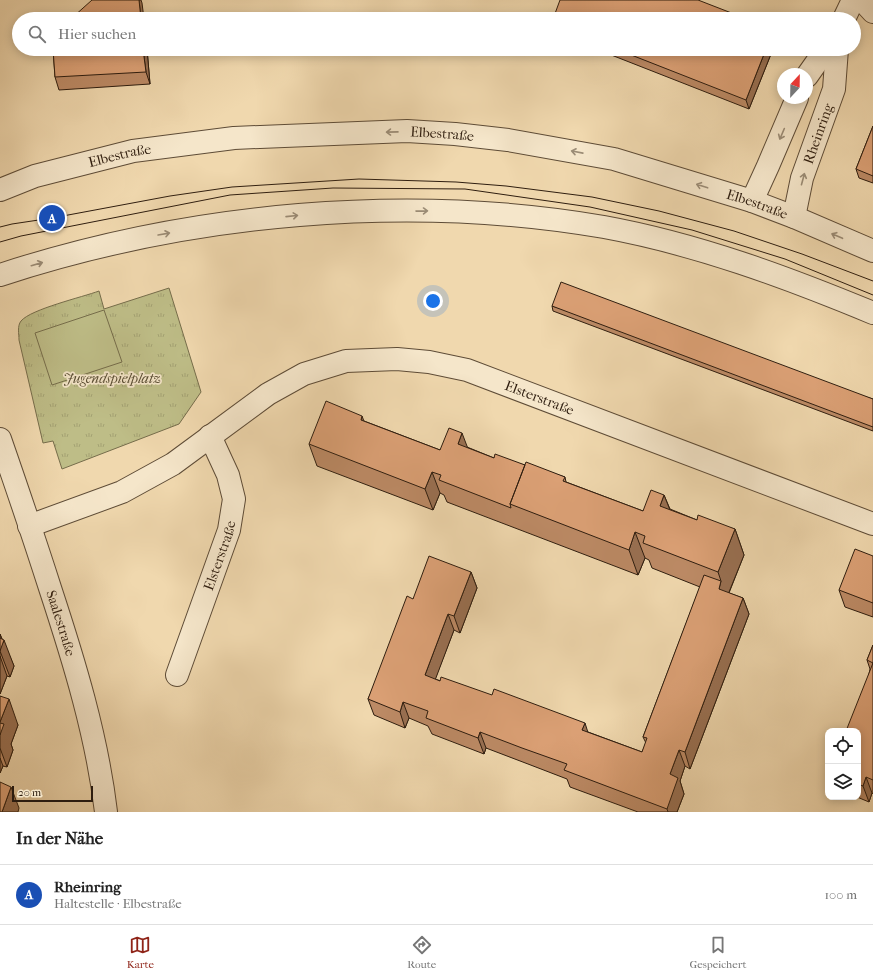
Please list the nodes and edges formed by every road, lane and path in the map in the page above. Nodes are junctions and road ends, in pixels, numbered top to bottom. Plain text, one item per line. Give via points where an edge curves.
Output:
1 (853, 0) edge
2 (862, 0) edge
3 (847, 12) edge
4 (873, 12) edge
5 (821, 56) edge
6 (836, 56) edge
7 (813, 68) edge
8 (794, 104) edge
9 (0, 190) edge
10 (752, 201) junction
11 (794, 217) junction
12 (873, 251) edge
13 (0, 275) edge
14 (873, 313) edge
15 (210, 436) junction
16 (0, 438) edge
17 (873, 524) edge
18 (29, 526) junction
19 (177, 675) dead end
20 (106, 812) edge

1 - 3 street
2 - 4 street
5 - 7 street
11 -> 6 street, Rheinring via 802,178 834,89
8 -> 10 street
10 -> 9 street, Elbestraße via 607,158 508,140 407,132 234,138 133,151 35,176
10 - 11 street, Elbestraße
12 -> 11 street, Elbestraße
13 -> 14 street via 138,239 229,222 302,215 441,210 511,215 604,228 678,244 754,267
15 - 17 street, Elsterstraße via 268,394 304,374 346,361 397,359 429,362 467,370
15 - 18 street, Elsterstraße via 173,464 122,492
15 - 19 street, Elsterstraße via 228,475 234,499 229,530
16 - 18 street, Saalestraße
18 - 20 street, Saalestraße via 79,683 92,732

